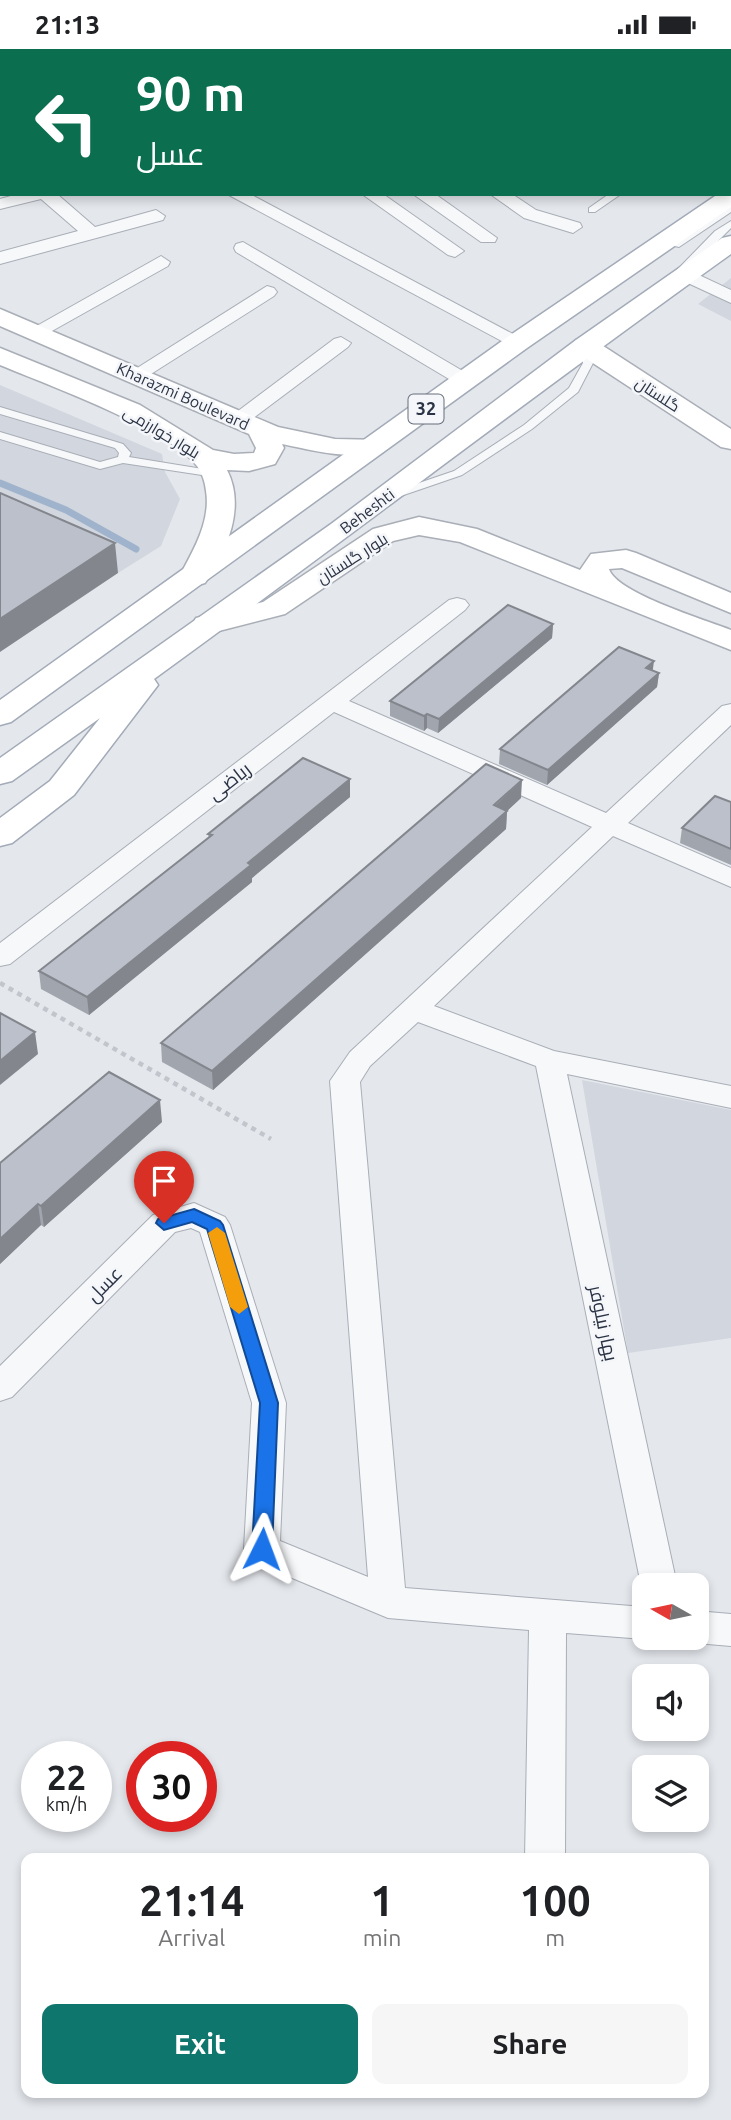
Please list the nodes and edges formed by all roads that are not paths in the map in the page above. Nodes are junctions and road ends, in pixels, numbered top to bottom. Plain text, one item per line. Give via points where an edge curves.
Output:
1 (35, 196) edge
2 (46, 196) edge
3 (240, 196) edge
4 (374, 196) edge
5 (425, 196) edge
6 (502, 196) edge
7 (613, 196) edge
8 (0, 204) edge
9 (728, 204) edge
10 (592, 210) dead end
11 (156, 216) dead end
12 (573, 227) dead end
13 (91, 233) junction
14 (488, 238) dead end
15 (731, 243) edge
16 (243, 248) dead end
17 (455, 251) dead end
18 (0, 258) edge
19 (161, 262) dead end
20 (676, 280) junction
21 (267, 292) dead end
22 (731, 297) edge
23 (0, 317) edge
24 (36, 332) junction
25 (518, 342) junction
26 (341, 343) dead end
27 (585, 346) junction
28 (0, 356) edge
29 (136, 375) junction
30 (466, 381) junction
31 (0, 411) edge
32 (418, 415) junction
33 (249, 426) junction
34 (0, 435) edge
35 (731, 442) edge
36 (373, 446) junction
37 (123, 459) junction
38 (209, 465) junction
39 (194, 577) junction
40 (619, 596) junction
41 (731, 604) edge
42 (457, 605) dead end
43 (206, 625) junction
44 (125, 626) junction
45 (731, 641) edge
46 (161, 657) junction
47 (0, 683) edge
48 (331, 702) junction
49 (731, 711) edge
50 (0, 715) edge
51 (0, 774) edge
52 (609, 824) junction
53 (0, 835) edge
54 (731, 877) edge
55 (0, 957) edge
56 (413, 1009) junction
57 (549, 1060) junction
58 (731, 1097) edge
59 (0, 1387) edge
60 (656, 1573) edge
61 (388, 1602) junction
62 (548, 1615) junction
63 (632, 1622) edge
64 (709, 1628) edge
65 (731, 1630) edge
66 (545, 1853) edge

1 - 8 street
2 - 13 street
3 - 25 street
4 - 17 street
5 - 14 street
6 - 12 street via 530,214
7 - 10 lane
9 - 20 lane via 708,242
9 - 25 main road, 32
9 - 32 lane via 470,387
11 - 13 street
13 - 18 street
15 - 20 main road, Beheshti / 32
16 - 30 street
19 - 24 street
20 - 22 street
20 - 27 main road, Beheshti / 32
21 - 29 street
23 - 24 main road, Kharazmi Boulevard
24 - 29 main road, Kharazmi Boulevard
25 - 30 main road, 32
26 - 33 street
27 - 35 main road, گلستان
27 - 43 main road, Beheshti / 32
28 - 38 main road, بلوار خوارزمی via 132,412
29 - 33 main road, Kharazmi Boulevard
30 - 32 main road, 32
31 - 37 lane via 118,446 125,453
32 - 36 main road, 32
33 - 36 main road, Kharazmi Boulevard via 296,441
33 - 38 main road via 270,448 265,458
34 - 37 lane via 100,466
36 - 39 main road, 32
37 - 38 lane
38 - 39 main road, بلوار خوارزمی via 222,495 214,538
39 - 44 main road, 32
40 - 41 main road, بلوار گلستان via 597,579 594,568 601,560 625,559
40 - 43 main road, بلوار گلستان via 467,535 419,526 383,535 274,608
40 - 45 main road, بلوار گلستان
42 - 48 street, ریاضی
43 - 46 main road, Beheshti / 32
44 - 47 main road
44 - 50 main road, 32
46 - 51 main road, Beheshti / 32
46 - 53 main road via 62,788
48 - 52 street
48 - 55 street, ریاضی
49 - 52 street
52 - 54 street
52 - 56 street
56 - 57 street
56 - 61 street via 360,1059 345,1081
57 - 58 street
57 - 60 street, بهار نیلوفر
59 - 61 street, عسل via 164,1223 194,1215 214,1225 269,1403 262,1549
61 - 62 street
62 - 63 street
62 - 66 street
64 - 65 street

